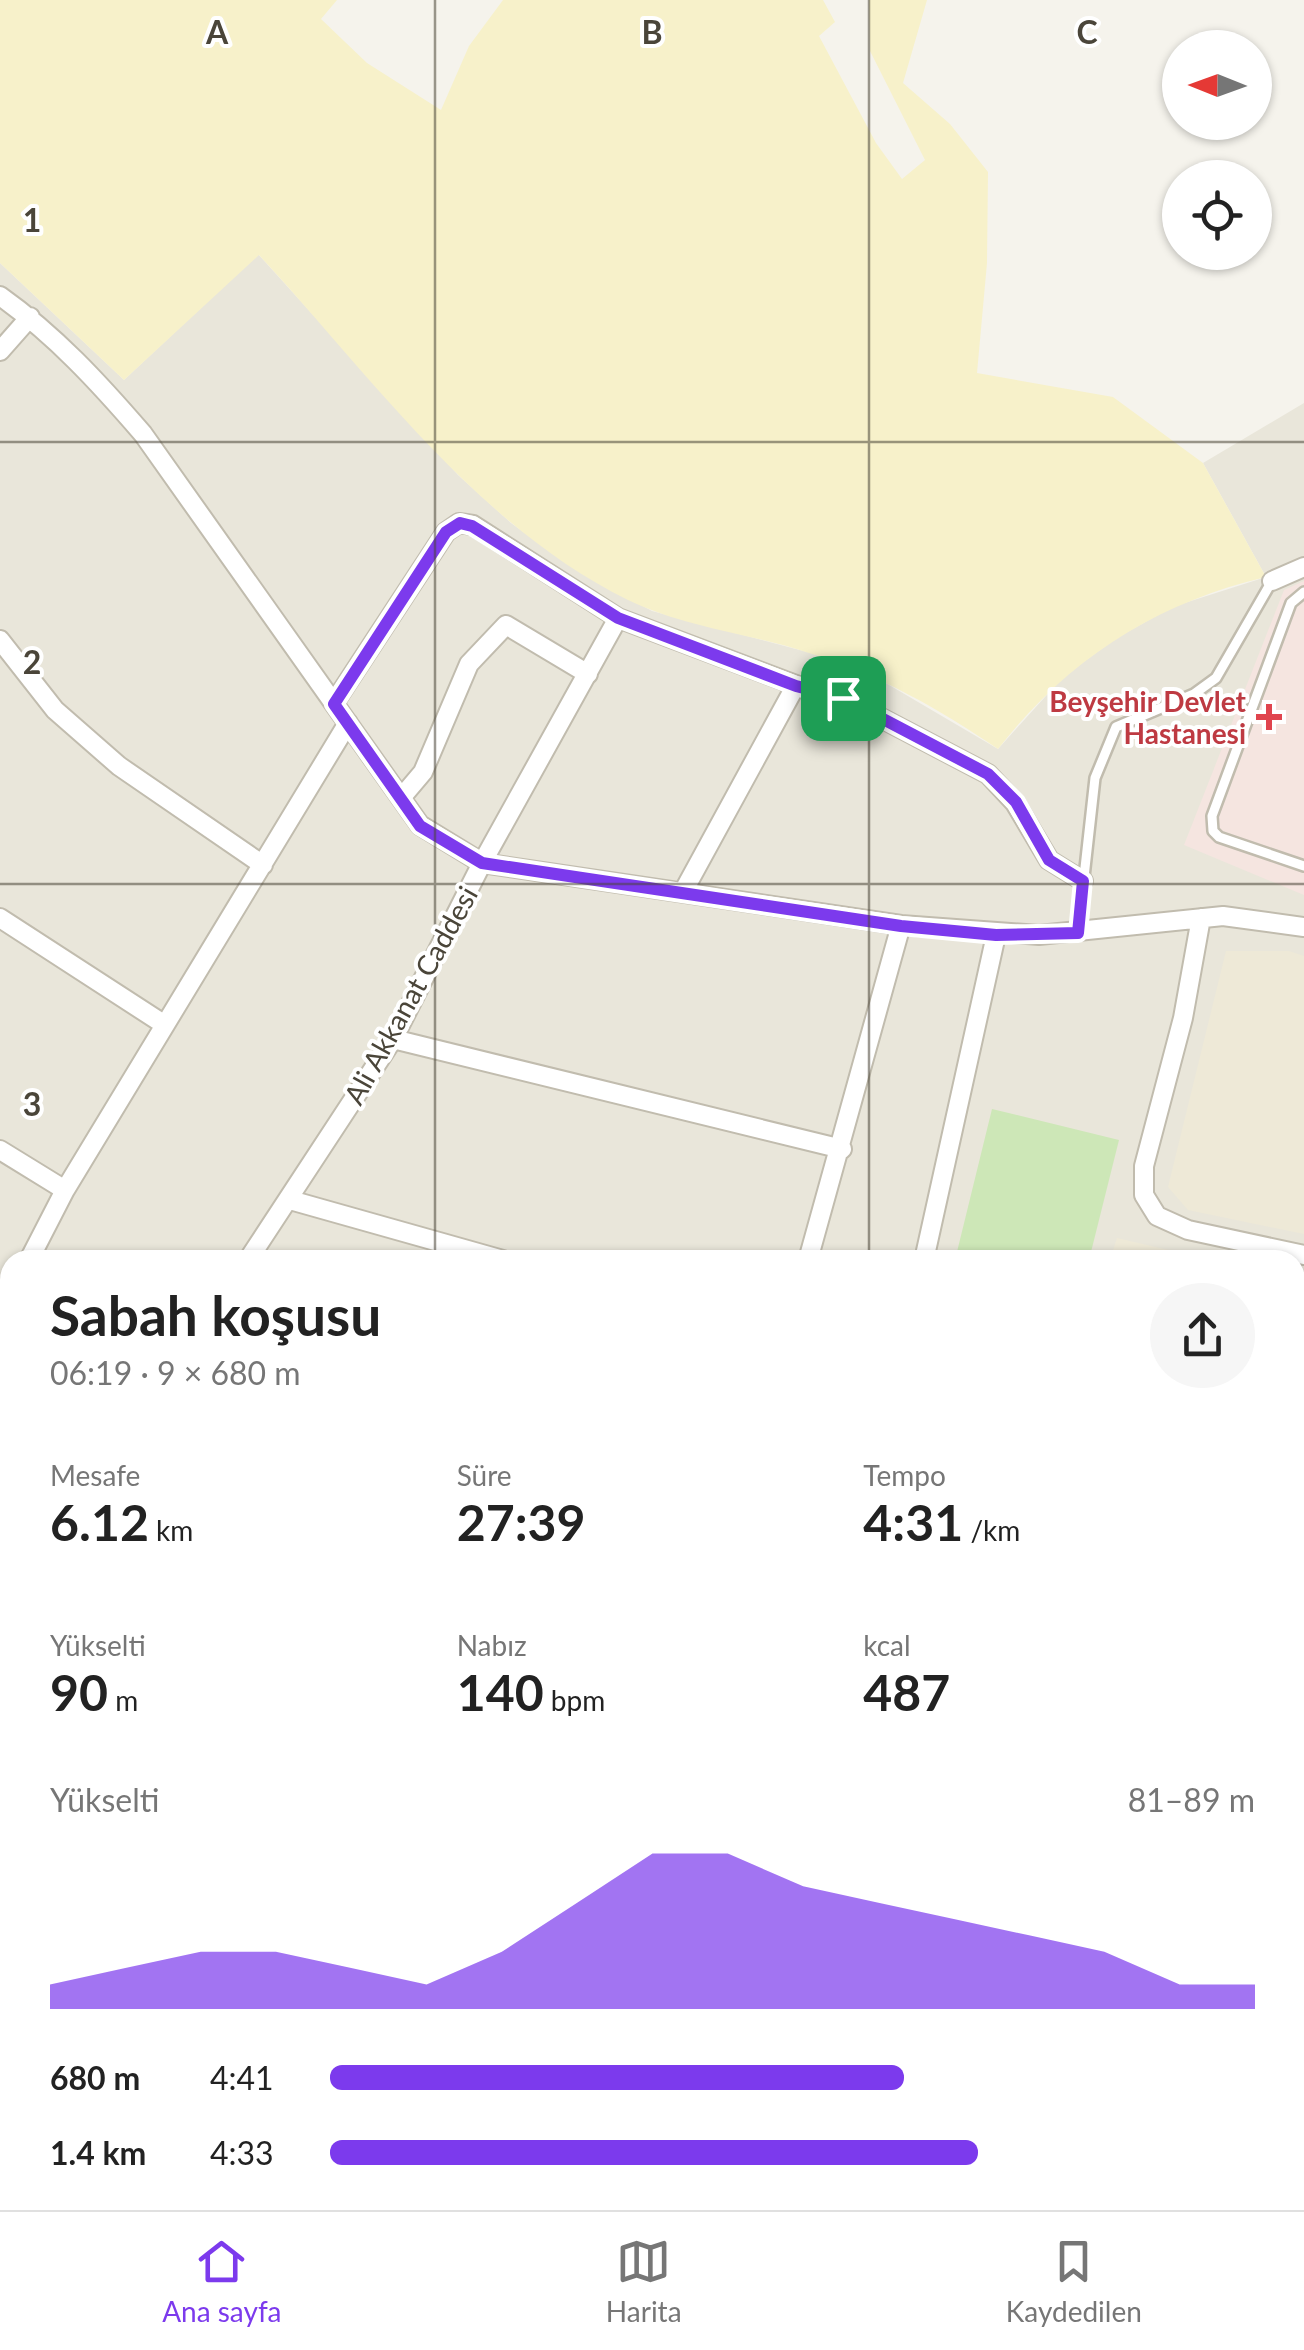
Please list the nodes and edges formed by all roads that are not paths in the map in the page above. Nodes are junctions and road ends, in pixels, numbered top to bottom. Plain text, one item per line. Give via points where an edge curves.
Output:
1 (0, 296) edge
2 (30, 317) junction
3 (0, 351) edge
4 (1304, 567) edge
5 (1272, 581) joint
6 (1304, 592) edge
7 (618, 618) junction
8 (0, 640) edge
9 (588, 674) junction
10 (796, 686) junction
11 (334, 704) junction
12 (348, 722) junction
13 (401, 798) junction
14 (482, 863) junction
15 (263, 864) junction
16 (1304, 866) edge
17 (1083, 881) junction
18 (683, 892) junction
19 (0, 918) edge
20 (1201, 918) junction
21 (901, 926) junction
22 (1304, 927) edge
23 (1078, 933) junction
24 (996, 935) junction
25 (166, 1025) junction
26 (393, 1039) junction
27 (842, 1149) junction
28 (0, 1150) edge
29 (65, 1190) junction
30 (290, 1200) junction
31 (34, 1250) edge
32 (255, 1250) edge
33 (468, 1250) edge
34 (811, 1250) edge
35 (926, 1250) edge
36 (1285, 1250) edge

1 - 2 street
2 - 3 street
2 - 11 street via 143,434
4 - 5 street
5 - 17 lane via 1216,678 1116,727 1095,778
6 - 16 lane via 1291,603 1212,816 1219,838
7 - 9 street, Ali Akkanat Caddesi
7 - 10 street
7 - 11 street via 460,523 446,532
8 - 15 street via 55,710 119,766
9 - 13 street via 506,624 469,664 423,772
9 - 14 street, Ali Akkanat Caddesi
10 - 17 street via 843,698 988,774 1016,802 1049,860
10 - 18 street
11 - 12 street
12 - 13 street
12 - 15 street
13 - 14 street via 420,826
14 - 18 street
14 - 26 street, Ali Akkanat Caddesi
15 - 25 street
17 - 23 lane
18 - 21 street
19 - 25 street
20 - 22 street via 1264,918
20 - 23 street
20 - 36 street via 1184,1018 1144,1166 1144,1196 1157,1216 1188,1230
21 - 24 street
21 - 27 street
23 - 24 street
24 - 35 street
25 - 29 street
26 - 27 street
26 - 30 street, Ali Akkanat Caddesi
27 - 34 street
28 - 29 street
29 - 31 street
30 - 32 street, Ali Akkanat Caddesi
30 - 33 street

